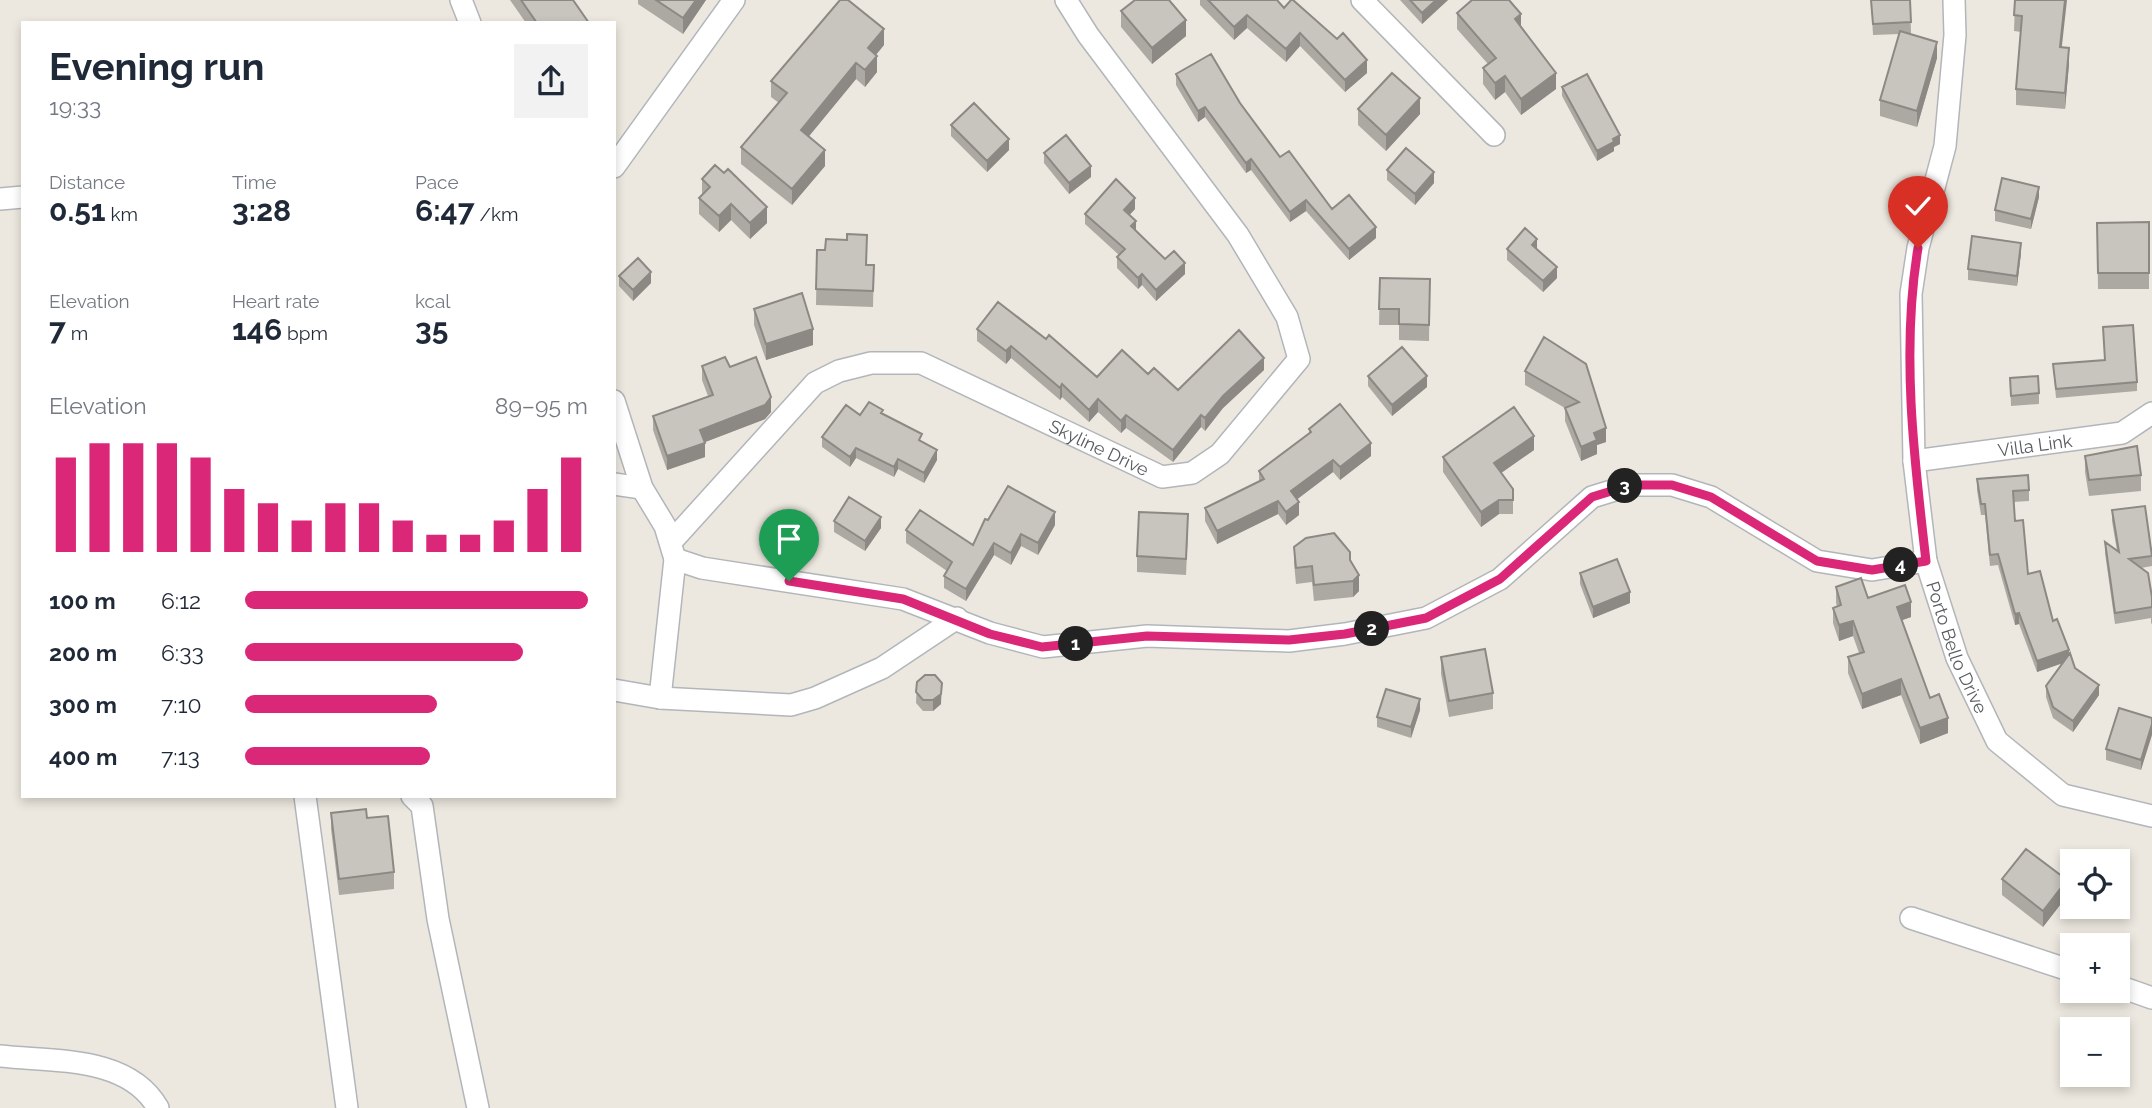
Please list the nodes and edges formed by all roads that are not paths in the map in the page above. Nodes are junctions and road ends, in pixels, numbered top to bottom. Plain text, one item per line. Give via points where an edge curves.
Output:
1 (461, 0) edge
2 (734, 0) edge
3 (1066, 0) edge
4 (1362, 0) edge
5 (1954, 0) edge
6 (469, 21) edge
7 (1494, 135) dead end
8 (616, 164) edge
9 (21, 197) edge
10 (0, 198) edge
11 (616, 407) edge
12 (2152, 413) edge
13 (1914, 461) junction
14 (616, 484) edge
15 (642, 488) junction
16 (673, 550) junction
17 (1926, 561) junction
18 (957, 618) junction
19 (616, 690) edge
20 (660, 698) junction
21 (305, 798) edge
22 (414, 798) edge
23 (2152, 816) edge
24 (1911, 918) dead end
25 (2060, 967) edge
26 (2130, 990) edge
27 (2152, 998) edge
28 (0, 1056) edge
29 (158, 1108) edge
30 (347, 1108) edge
31 (478, 1108) edge

1 - 6 street
2 - 8 street
3 - 16 street, Skyline Drive via 1238,235 1287,317 1300,359 1220,454 1192,473 1162,477 921,363 870,363 839,371 816,383 801,398
4 - 7 street
5 - 13 street, Porto Bello Drive via 1945,146 1911,294
9 - 10 street
11 - 15 street
12 - 13 street, Villa Link via 2122,433
13 - 17 street, Porto Bello Drive
14 - 15 street
15 - 16 street
16 - 18 street via 702,568 903,599
16 - 20 street
17 - 18 street via 1872,570 1817,561 1711,497 1672,485 1631,485 1592,497 1500,579 1476,592 1426,618 1345,634 1289,640 1147,636 1042,647 990,634
17 - 23 street, Porto Bello Drive via 1957,658 1997,741 2063,795
18 - 20 street via 882,668 790,705
19 - 20 street
21 - 30 street
22 - 31 street via 422,806 438,919
24 - 25 street
26 - 27 street
28 - 29 street via 123,1073

